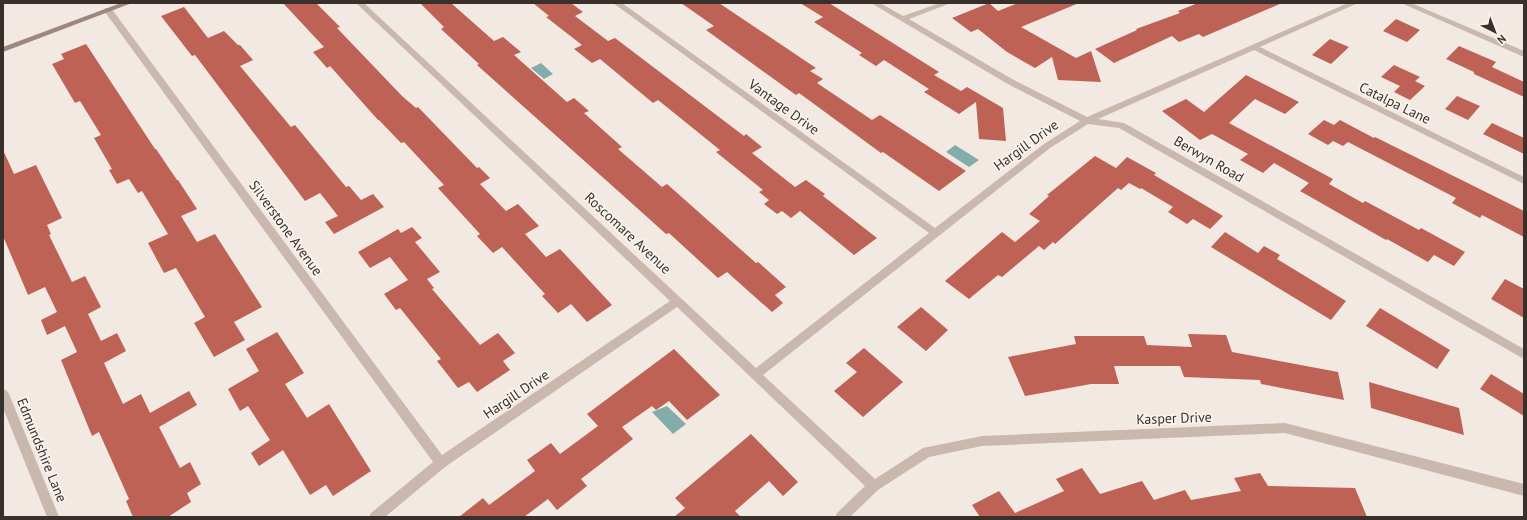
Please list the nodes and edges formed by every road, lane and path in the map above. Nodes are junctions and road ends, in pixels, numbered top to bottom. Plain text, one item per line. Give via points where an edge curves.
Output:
1 (128, 3) edge
2 (360, 3) edge
3 (617, 3) edge
4 (875, 3) edge
5 (947, 3) edge
6 (1354, 3) edge
7 (1406, 3) edge
8 (108, 10) junction
9 (902, 19) junction
10 (1255, 48) junction
11 (3, 50) edge
12 (1524, 54) edge
13 (1087, 121) junction
14 (1524, 181) edge
15 (935, 233) junction
16 (678, 301) junction
17 (1524, 354) edge
18 (755, 375) junction
19 (3, 394) edge
20 (441, 463) junction
21 (874, 486) junction
22 (1524, 490) edge
23 (53, 517) edge
24 (375, 517) edge
25 (841, 517) edge

1 - 8 street
2 - 16 street, Roscomare Avenue
3 - 15 street, Vantage Drive
4 - 9 street, Berwyn Road
5 - 9 street
6 - 10 street, Hargill Drive
7 - 12 street
8 - 11 street
8 - 20 street, Silverstone Avenue
9 - 13 street, Berwyn Road via 1010,81
10 - 13 street, Hargill Drive
10 - 14 street, Catalpa Lane
13 - 15 street, Hargill Drive via 1047,146
13 - 17 street, Berwyn Road via 1121,125
15 - 18 street, Hargill Drive
16 - 18 street, Roscomare Avenue
16 - 20 street, Hargill Drive
18 - 21 street, Roscomare Avenue
19 - 23 street, Edmundshire Lane
20 - 24 street, Hargill Drive
21 - 22 street, Kasper Drive via 927,452 982,441 1285,428
21 - 25 street, Kasper Drive

